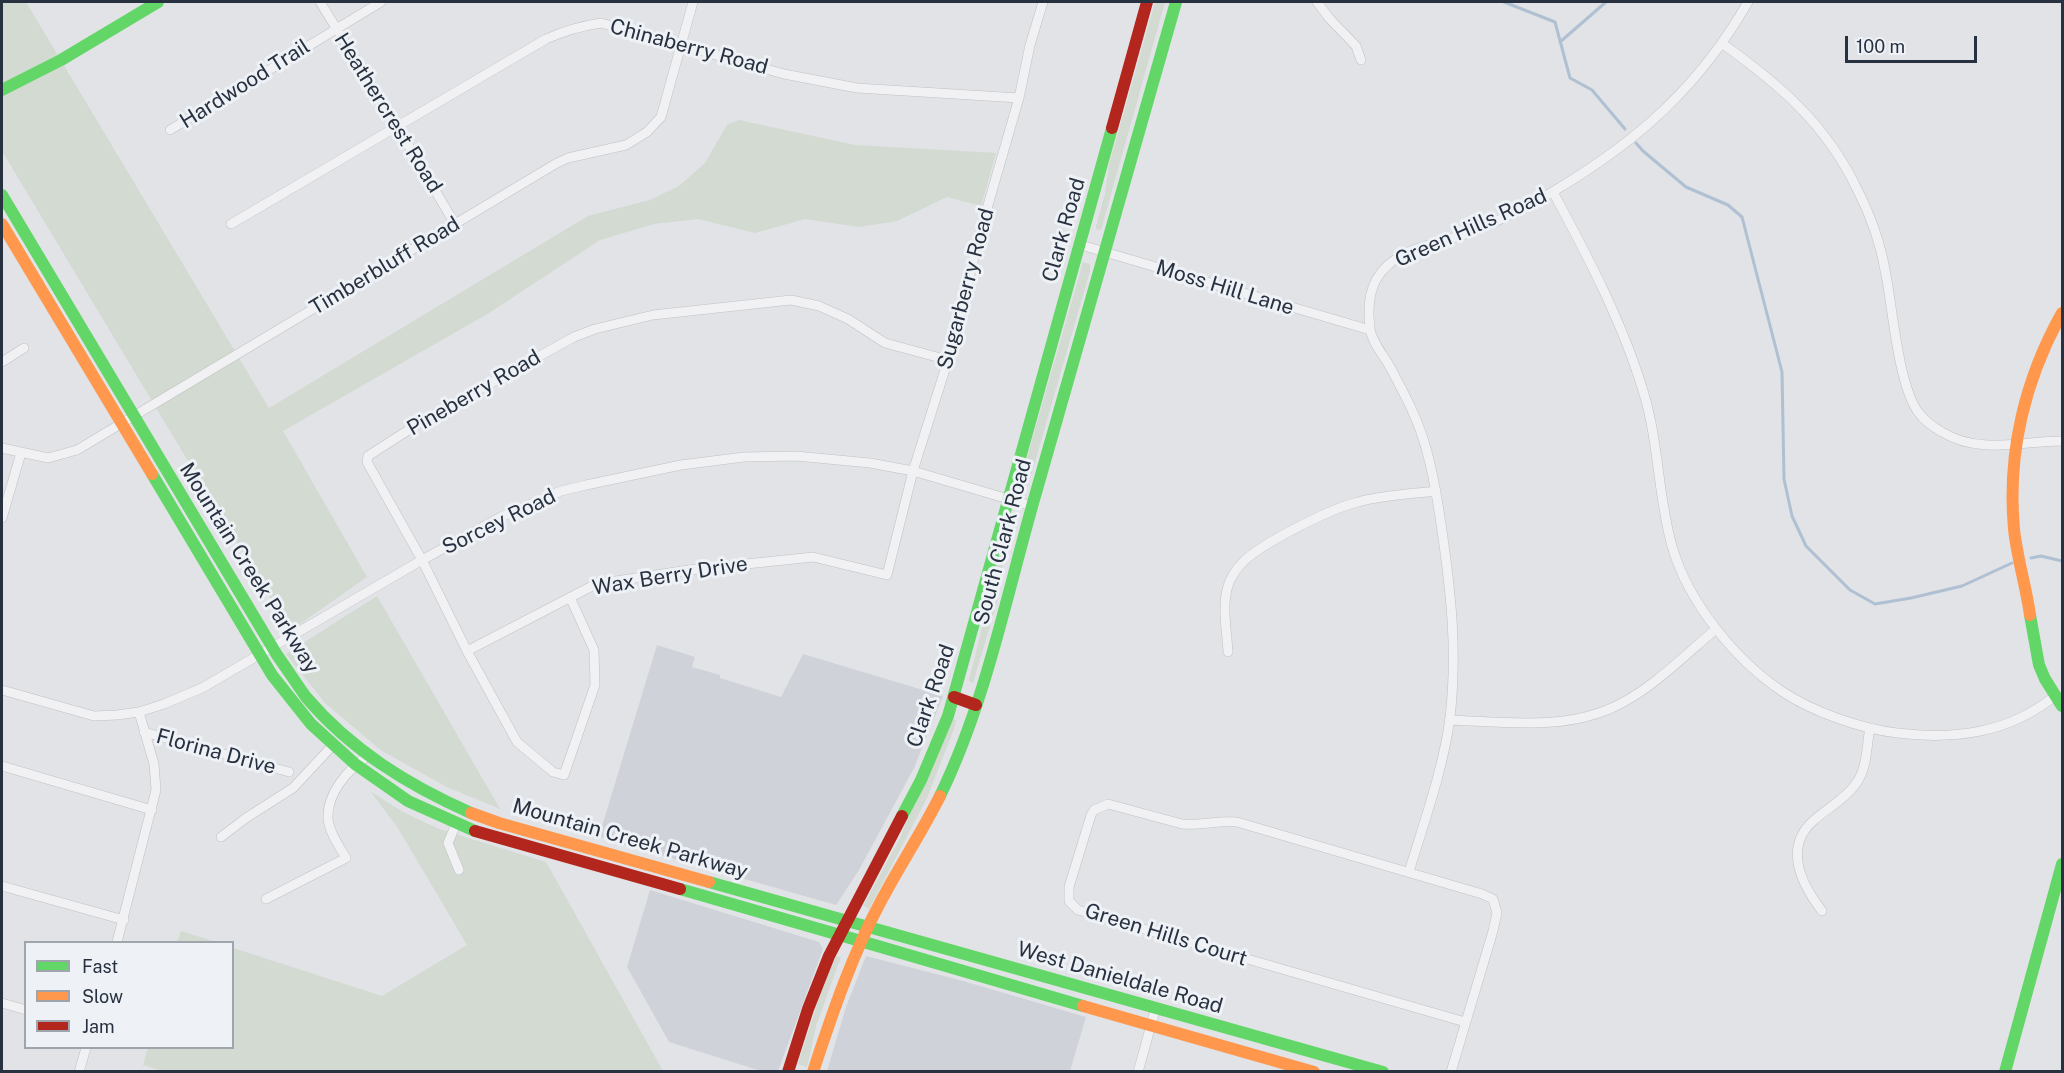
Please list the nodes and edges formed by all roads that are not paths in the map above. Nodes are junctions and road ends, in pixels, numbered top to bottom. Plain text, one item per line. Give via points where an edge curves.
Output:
1 (158, 2) edge
2 (320, 2) edge
3 (381, 2) edge
4 (693, 2) edge
5 (1043, 2) edge
6 (1147, 2) edge
7 (1176, 2) edge
8 (1317, 2) edge
9 (1748, 2) edge
10 (335, 28) junction
11 (681, 44) junction
12 (1723, 44) junction
13 (1361, 60) dead end
14 (2, 90) edge
15 (1019, 98) junction
16 (397, 126) junction
17 (170, 130) dead end
18 (1553, 192) junction
19 (2, 195) edge
20 (2, 224) edge
21 (231, 224) dead end
22 (455, 224) junction
23 (1081, 245) junction
24 (1104, 252) junction
25 (2062, 313) edge
26 (1370, 330) junction
27 (24, 348) dead end
28 (948, 360) junction
29 (2, 362) edge
30 (134, 417) junction
31 (122, 424) junction
32 (2062, 441) edge
33 (2017, 445) junction
34 (2, 447) edge
35 (21, 453) junction
36 (913, 471) junction
37 (1436, 491) junction
38 (1009, 500) junction
39 (1032, 506) junction
40 (2, 518) edge
41 (422, 560) junction
42 (887, 575) joint
43 (570, 597) junction
44 (1716, 629) junction
45 (272, 647) junction
46 (466, 651) junction
47 (1228, 652) dead end
48 (259, 654) junction
49 (2, 690) edge
50 (954, 697) junction
51 (2059, 701) edge
52 (976, 705) junction
53 (139, 712) junction
54 (1449, 720) junction
55 (1870, 728) junction
56 (144, 732) junction
57 (333, 746) junction
58 (368, 756) junction
59 (355, 764) junction
60 (2, 766) edge
61 (289, 772) dead end
62 (152, 810) junction
63 (456, 824) junction
64 (221, 837) dead end
65 (621, 857) junction
66 (459, 870) dead end
67 (2062, 870) edge
68 (617, 872) junction
69 (1409, 872) junction
70 (2, 886) edge
71 (266, 899) dead end
72 (1822, 911) dead end
73 (124, 920) junction
74 (848, 920) junction
75 (869, 926) junction
76 (840, 934) junction
77 (117, 941) edge
78 (862, 941) junction
79 (1006, 966) junction
80 (1004, 982) junction
81 (1095, 991) junction
82 (2, 1003) edge
83 (1090, 1007) junction
84 (1156, 1007) junction
85 (24, 1009) edge
86 (1465, 1022) junction
87 (1151, 1025) junction
88 (85, 1049) edge
89 (791, 1070) edge
90 (79, 1071) edge
91 (813, 1071) edge
92 (1138, 1071) edge
93 (1314, 1071) edge
94 (1383, 1071) edge
95 (1451, 1071) edge
96 (2005, 1071) edge

1 - 14 main road
2 - 10 street, Heathercrest Road
3 - 10 street, Hardwood Trail
4 - 11 street, Timberbluff Road
5 - 15 street, Sugarberry Road
6 - 23 main road, Clark Road
7 - 24 main road, South Clark Road
8 - 13 street via 1356,46
9 - 12 street, Green Hills Road
10 - 16 street, Heathercrest Road
10 - 17 street, Hardwood Trail
11 - 15 street, Chinaberry Road via 784,74 857,88
11 - 16 street, Chinaberry Road via 601,23 569,29
11 - 22 street, Timberbluff Road via 661,117 647,132 626,145 557,163
12 - 18 street, Green Hills Road via 1654,120
12 - 33 street via 1800,105 1832,146 1857,189 1882,257 1905,382 1918,412 1942,433 1958,440 1989,446
15 - 28 street, Sugarberry Road
16 - 21 street, Chinaberry Road
16 - 22 street, Heathercrest Road
18 - 26 street, Green Hills Road via 1475,231 1398,257 1373,285 1368,306
18 - 44 street via 1608,300 1635,364 1647,402 1673,548 1688,583
19 - 30 main road, Mountain Creek Parkway
20 - 31 main road, Mountain Creek Parkway
22 - 30 street, Timberbluff Road
23 - 24 street, Moss Hill Lane
23 - 38 main road, Clark Road
24 - 26 street, Moss Hill Lane
24 - 39 main road, South Clark Road
25 - 33 main road via 2031,380
26 - 37 street, Green Hills Road via 1419,425
27 - 29 street
28 - 36 street, Sugarberry Road
28 - 41 street, Pineberry Road via 885,343 848,319 819,306 791,300 653,315 595,329 424,420 368,456 374,477
30 - 31 street, Timberbluff Road
30 - 45 main road, Mountain Creek Parkway
31 - 35 street, Timberbluff Road via 62,456 48,458
31 - 48 main road, Mountain Creek Parkway
32 - 33 street
33 - 51 main road via 2013,508 2017,548 2040,665
34 - 35 street, Timberbluff Road
35 - 40 street
36 - 38 street, Sorcey Road
36 - 41 street, Sorcey Road via 795,456 681,465 561,491 501,517
36 - 42 street, Sugarberry Road
37 - 47 street via 1345,506 1274,540 1247,559 1228,584
37 - 54 street, Green Hills Road via 1454,636
38 - 39 street, Sorcey Road
38 - 50 main road, Clark Road
39 - 52 main road, South Clark Road
41 - 45 street, Sorcey Road
41 - 46 street, Pineberry Road
42 - 43 street, Wax Berry Drive via 813,557 596,584
43 - 46 street, Wax Berry Drive
43 - 46 street, Pineberry Road via 594,650 595,685 564,775 553,772 517,742
44 - 54 street via 1640,692 1596,714 1550,722
44 - 55 street via 1754,669 1785,693
45 - 48 street, Sorcey Road
45 - 58 main road, Mountain Creek Parkway via 334,727
48 - 53 street, Sorcey Road via 202,688
48 - 57 main road, Mountain Creek Parkway via 290,700
49 - 53 street, Sorcey Road via 94,716
50 - 52 main road
50 - 74 main road, Clark Road via 921,780
51 - 55 street via 1976,733 1934,736
52 - 75 main road, South Clark Road via 943,790
53 - 56 street
54 - 69 street, Green Hills Road
55 - 72 street via 1864,764 1855,786 1810,822 1799,841 1797,866
56 - 61 street, Florina Drive
56 - 62 street via 156,777
57 - 59 main road, Mountain Creek Parkway
57 - 64 street via 293,788
58 - 59 street
58 - 65 main road, Mountain Creek Parkway via 402,780 471,814
59 - 63 main road, Mountain Creek Parkway via 408,801
59 - 71 street via 329,806 331,830 346,858
60 - 62 street
62 - 73 street
63 - 66 street via 448,843
63 - 68 main road, Mountain Creek Parkway
65 - 68 main road
65 - 74 main road, Mountain Creek Parkway
67 - 96 main road
68 - 76 main road, Mountain Creek Parkway
69 - 86 street, Green Hills Court via 1482,894 1496,904 1493,931
69 - 86 street, Green Hills Court via 1237,822 1182,824 1108,804 1090,815 1068,895 1073,906 1083,912
70 - 73 street
73 - 77 street
74 - 75 main road, West Danieldale Road
74 - 76 main road, Clark Road
75 - 78 main road, South Clark Road
75 - 79 main road, West Danieldale Road
76 - 78 main road, West Danieldale Road
76 - 89 main road, Clark Road via 818,984
78 - 80 main road, West Danieldale Road
78 - 91 main road, South Clark Road
79 - 80 main road
79 - 81 main road, West Danieldale Road
80 - 83 main road, West Danieldale Road
81 - 83 main road
81 - 84 main road, West Danieldale Road
82 - 85 street
83 - 87 main road, West Danieldale Road
84 - 87 street
84 - 94 main road, West Danieldale Road
86 - 95 street, Green Hills Court
87 - 92 street
87 - 93 main road, West Danieldale Road
88 - 90 street

